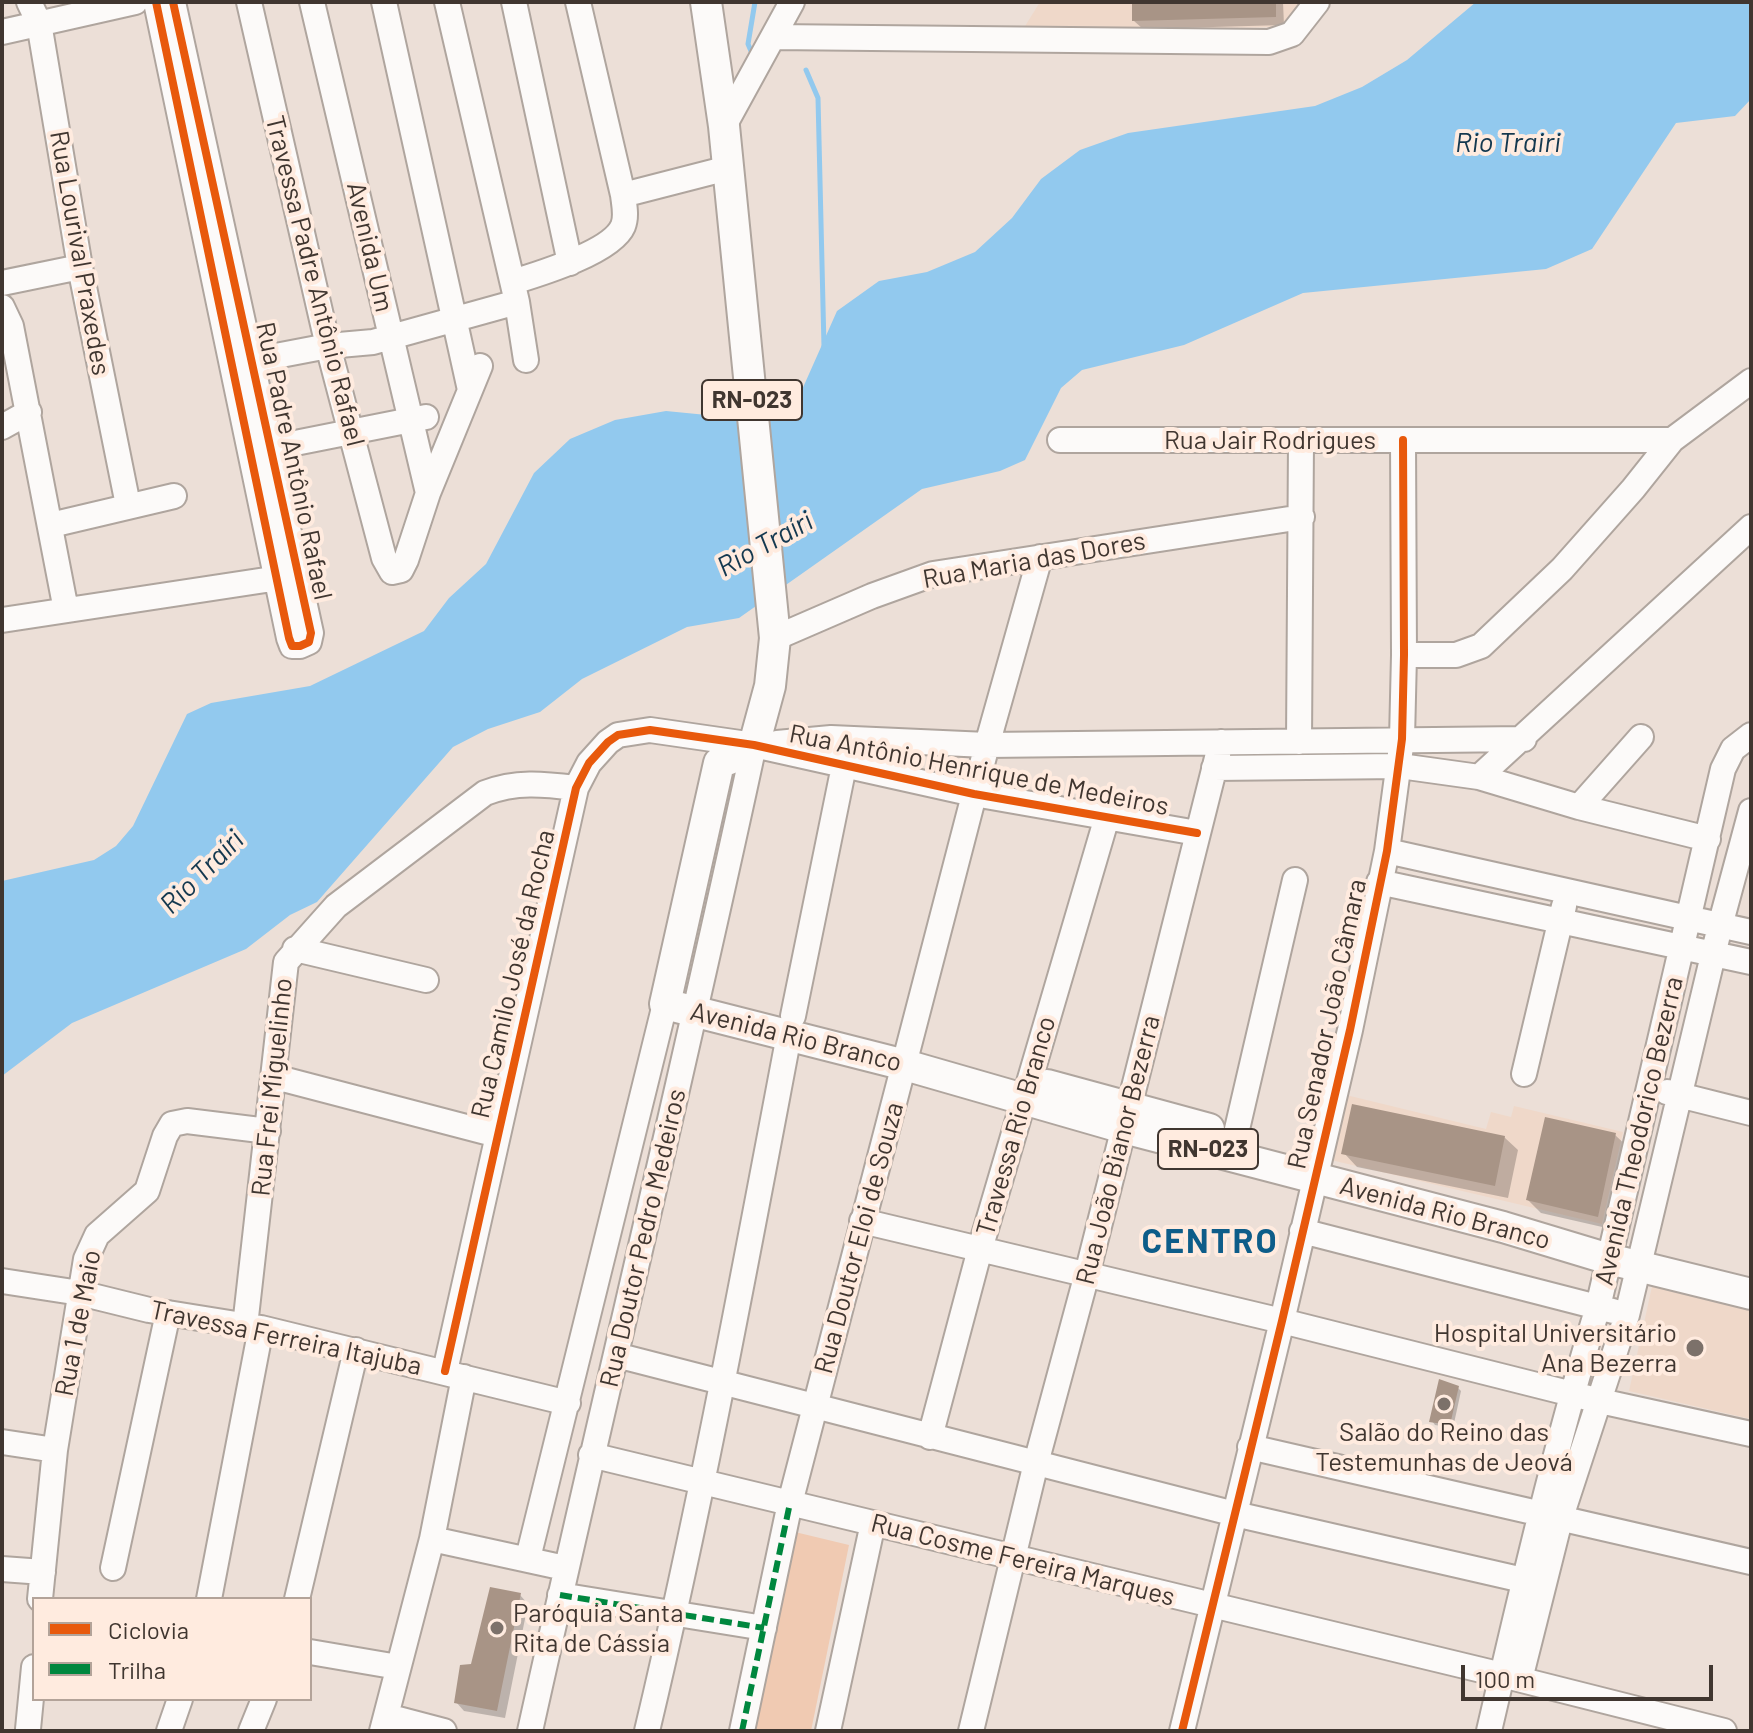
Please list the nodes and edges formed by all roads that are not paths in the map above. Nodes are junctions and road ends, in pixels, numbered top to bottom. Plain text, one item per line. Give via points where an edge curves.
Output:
1 (135, 2) edge
2 (156, 2) edge
3 (173, 2) edge
4 (249, 2) edge
5 (312, 2) edge
6 (327, 2) edge
7 (384, 2) edge
8 (447, 2) edge
9 (514, 2) edge
10 (578, 2) edge
11 (706, 2) edge
12 (792, 2) edge
13 (1317, 2) edge
14 (34, 13) edge
15 (2, 32) edge
16 (773, 37) junction
17 (724, 126) junction
18 (728, 176) junction
19 (624, 203) junction
20 (382, 263) junction
21 (570, 263) junction
22 (80, 267) junction
23 (2, 283) edge
24 (515, 292) junction
25 (2, 307) edge
26 (455, 319) junction
27 (399, 335) junction
28 (328, 346) junction
29 (526, 360) dead end
30 (242, 362) junction
31 (480, 366) dead end
32 (1751, 381) edge
33 (470, 390) junction
34 (29, 412) junction
35 (418, 419) junction
36 (2, 427) edge
37 (353, 433) junction
38 (1060, 440) dead end
39 (1403, 440) junction
40 (1672, 440) junction
41 (1301, 441) junction
42 (260, 450) junction
43 (439, 467) junction
44 (428, 493) junction
45 (174, 496) dead end
46 (128, 505) junction
47 (1302, 517) junction
48 (51, 525) junction
49 (1751, 527) edge
50 (1040, 557) junction
51 (66, 610) junction
52 (2, 620) edge
53 (775, 627) junction
54 (1404, 655) junction
55 (1751, 735) edge
56 (1641, 737) dead end
57 (1402, 739) junction
58 (1524, 739) junction
59 (1221, 742) junction
60 (1299, 742) junction
61 (754, 745) junction
62 (987, 745) junction
63 (844, 766) junction
64 (1400, 766) junction
65 (1214, 768) junction
66 (1479, 777) junction
67 (576, 788) junction
68 (974, 794) junction
69 (1579, 807) junction
70 (1751, 811) edge
71 (1107, 817) junction
72 (1197, 833) junction
73 (1708, 839) junction
74 (1387, 851) junction
75 (1295, 880) dead end
76 (1379, 882) junction
77 (1568, 892) junction
78 (1689, 918) junction
79 (1561, 923) junction
80 (1720, 926) junction
81 (1751, 932) edge
82 (1681, 947) junction
83 (295, 949) junction
84 (1713, 954) junction
85 (1751, 962) edge
86 (426, 980) dead end
87 (667, 994) junction
88 (698, 1003) junction
89 (791, 1025) junction
90 (908, 1056) junction
91 (1524, 1074) dead end
92 (275, 1077) junction
93 (1649, 1088) junction
94 (1026, 1090) junction
95 (1680, 1095) junction
96 (1751, 1113) edge
97 (1126, 1118) junction
98 (268, 1131) junction
99 (497, 1135) junction
100 (1232, 1145) junction
101 (1316, 1168) junction
102 (862, 1221) junction
103 (1302, 1231) junction
104 (980, 1249) junction
105 (1625, 1254) junction
106 (1087, 1274) junction
107 (1751, 1276) edge
108 (2, 1281) edge
109 (80, 1293) junction
110 (1751, 1294) edge
111 (1598, 1307) junction
112 (168, 1313) junction
113 (1627, 1315) junction
114 (1282, 1321) junction
115 (253, 1327) junction
116 (356, 1350) junction
117 (616, 1355) junction
118 (455, 1374) junction
119 (723, 1381) junction
120 (1572, 1392) junction
121 (1600, 1401) junction
122 (568, 1403) junction
123 (815, 1404) junction
124 (1751, 1434) edge
125 (930, 1437) junction
126 (2, 1442) edge
127 (1250, 1447) junction
128 (55, 1450) junction
129 (591, 1455) junction
130 (1036, 1463) junction
131 (702, 1481) junction
132 (790, 1503) junction
133 (1235, 1514) junction
134 (1550, 1518) junction
135 (873, 1523) junction
136 (432, 1539) junction
137 (528, 1558) junction
138 (1014, 1558) junction
139 (1751, 1562) edge
140 (113, 1568) dead end
141 (565, 1568) junction
142 (2, 1569) edge
143 (43, 1572) junction
144 (1523, 1580) junction
145 (560, 1595) junction
146 (40, 1597) edge
147 (209, 1597) edge
148 (297, 1597) edge
149 (1213, 1606) junction
150 (675, 1614) junction
151 (764, 1628) junction
152 (312, 1652) edge
153 (398, 1667) junction
154 (1511, 1677) junction
155 (32, 1688) edge
156 (179, 1701) edge
157 (263, 1701) edge
158 (385, 1723) edge
159 (28, 1729) edge
160 (169, 1731) edge
161 (251, 1731) edge
162 (444, 1731) edge
163 (530, 1731) edge
164 (647, 1731) edge
165 (742, 1731) edge
166 (828, 1731) edge
167 (971, 1731) edge
168 (1182, 1731) edge
169 (1489, 1731) edge
170 (1722, 1731) edge

1 - 14 street
2 - 30 street, Rua Padre Antônio Rafael
3 - 30 street, Rua Padre Antônio Rafael
4 - 28 street, Travessa Padre Antônio Rafael
5 - 20 street, Avenida Um
6 - 20 street, Avenida Um
7 - 26 street
8 - 24 street
9 - 21 street
10 - 19 street
11 - 17 main road, RN-023
12 - 16 street
13 - 16 street via 1292,34 1260,43
14 - 15 street
14 - 22 street, Rua Lourival Praxedes
16 - 17 street
17 - 18 main road, RN-023
18 - 19 street
18 - 53 main road, RN-023
19 - 21 street via 619,233
20 - 27 street, Avenida Um
21 - 24 street
22 - 23 street
22 - 46 street, Rua Lourival Praxedes
24 - 26 street
24 - 29 street
25 - 34 street
26 - 27 street
26 - 33 street
27 - 28 street
27 - 35 street, Avenida Um
28 - 30 street
28 - 37 street, Travessa Padre Antônio Rafael
30 - 42 street, Rua Padre Antônio Rafael
31 - 33 street
32 - 40 street
33 - 43 street
34 - 36 street
34 - 48 street
35 - 37 street
35 - 43 street, Avenida Um
35 - 44 street, Avenida Um
37 - 42 street
37 - 44 street, Travessa Padre Antônio Rafael via 389,570 401,570
38 - 41 street, Rua Jair Rodrigues
39 - 40 street, Rua Jair Rodrigues
39 - 41 street, Rua Jair Rodrigues
39 - 54 street, Rua Senador João Câmara
40 - 54 street via 1562,569 1481,646 1456,655
41 - 47 street
42 - 51 street, Rua Padre Antônio Rafael via 288,577
43 - 44 street
45 - 46 street
46 - 48 street
47 - 50 street, Rua Maria das Dores
47 - 60 street
48 - 51 street
49 - 58 street
50 - 53 street, Rua Maria das Dores via 933,574
50 - 62 street, Rua Doutor Eloi de Souza
51 - 52 street
53 - 61 main road, Rua Doutor Pedro Medeiros / RN-023 via 770,686
54 - 57 street, Rua Senador João Câmara
55 - 73 street, Avenida Theodorico Bezerra via 1733,749 1723,769
56 - 69 street
57 - 58 street, Rua Antônio Henrique de Medeiros
57 - 60 street, Rua Antônio Henrique de Medeiros
57 - 64 street, Rua Senador João Câmara
58 - 66 street
59 - 60 street, Rua Antônio Henrique de Medeiros
59 - 62 street, Rua Antônio Henrique de Medeiros
59 - 65 street, Rua João Bianor Bezerra
61 - 62 street, Rua Antônio Henrique de Medeiros via 831,738
61 - 63 street, Rua Antônio Henrique de Medeiros
61 - 67 street, Rua Camilo José da Rocha via 650,730 618,735 589,763
61 - 87 main road, Rua Doutor Pedro Medeiros via 719,763
61 - 88 street, Rua Doutor Pedro Medeiros
62 - 68 street, Rua Doutor Eloi de Souza
63 - 68 street, Rua Antônio Henrique de Medeiros
63 - 89 street
64 - 65 street
64 - 66 street
64 - 74 street, Rua Senador João Câmara
65 - 72 street, Rua João Bianor Bezerra
66 - 69 street
67 - 83 street, Rua Frei Miguelinho via 519,784 485,793 336,906
67 - 99 street, Rua Camilo José da Rocha
68 - 71 street, Rua Antônio Henrique de Medeiros
68 - 90 street, Rua Doutor Eloi de Souza
69 - 73 street
70 - 80 street, Avenida Theodorico Bezerra
71 - 72 street, Rua Antônio Henrique de Medeiros
71 - 94 street, Travessa Rio Branco
72 - 97 street, Rua João Bianor Bezerra
73 - 78 street, Avenida Theodorico Bezerra
74 - 76 street, Rua Senador João Câmara
74 - 77 street
75 - 100 street
76 - 79 street
76 - 101 street, Rua Senador João Câmara
77 - 78 street
77 - 79 street
78 - 80 street
78 - 82 street, Avenida Theodorico Bezerra
79 - 82 street
79 - 91 street
80 - 81 street
80 - 84 street, Avenida Theodorico Bezerra
82 - 84 street
82 - 93 street, Avenida Theodorico Bezerra
83 - 86 street
83 - 92 street, Rua Frei Miguelinho via 283,976
84 - 85 street
84 - 95 street, Avenida Theodorico Bezerra
87 - 88 main road, Avenida Rio Branco / RN-023
87 - 122 street, Rua Doutor Pedro Medeiros
88 - 89 main road, Avenida Rio Branco / RN-023
88 - 117 street, Rua Doutor Pedro Medeiros
89 - 90 main road, Avenida Rio Branco / RN-023
89 - 119 street
90 - 94 main road, Avenida Rio Branco / RN-023
90 - 102 street, Rua Doutor Eloi de Souza
92 - 98 street, Rua Frei Miguelinho
92 - 99 street
93 - 95 street
93 - 105 street, Avenida Theodorico Bezerra
94 - 97 main road, Avenida Rio Branco / RN-023
94 - 104 street, Travessa Rio Branco
95 - 96 street
95 - 105 street, Avenida Theodorico Bezerra
97 - 100 main road, Avenida Rio Branco / RN-023
97 - 106 street, Rua João Bianor Bezerra
98 - 109 street, Rua 1 de Maio via 187,1121 172,1124 147,1191 92,1242
98 - 115 street, Rua Frei Miguelinho
99 - 118 street, Rua Camilo José da Rocha
100 - 101 main road, Avenida Rio Branco / RN-023
101 - 103 street, Rua Senador João Câmara
101 - 105 main road, Avenida Rio Branco / RN-023 via 1507,1210
102 - 104 street
102 - 123 street, Rua Doutor Eloi de Souza
103 - 111 street
103 - 114 street, Rua Senador João Câmara
104 - 106 street
104 - 125 street, Travessa Rio Branco
105 - 107 main road, Avenida Rio Branco / RN-023
105 - 110 main road, Avenida Rio Branco / RN-023
105 - 111 street, Avenida Theodorico Bezerra
105 - 113 street, Avenida Theodorico Bezerra
106 - 114 street
106 - 130 street, Rua João Bianor Bezerra
108 - 109 street, Travessa Ferreira Itajuba
109 - 112 street, Travessa Ferreira Itajuba
109 - 128 street, Rua 1 de Maio
111 - 113 street
111 - 120 street, Avenida Theodorico Bezerra
112 - 115 street, Travessa Ferreira Itajuba
112 - 140 street
113 - 121 street, Avenida Theodorico Bezerra
114 - 120 street
114 - 127 street, Rua Senador João Câmara
115 - 116 street, Travessa Ferreira Itajuba
115 - 147 street, Rua Frei Miguelinho
116 - 118 street, Travessa Ferreira Itajuba
116 - 148 street
117 - 119 street
117 - 129 street, Rua Doutor Pedro Medeiros
118 - 122 street, Travessa Ferreira Itajuba
118 - 136 street, Rua Camilo José da Rocha
119 - 123 street
119 - 131 street
120 - 121 street
120 - 134 street, Avenida Theodorico Bezerra
121 - 124 street
121 - 134 street, Avenida Theodorico Bezerra
122 - 137 street, Rua Doutor Pedro Medeiros
123 - 125 street
123 - 132 street, Rua Doutor Eloi de Souza
125 - 130 street
126 - 128 street
127 - 133 street, Rua Senador João Câmara
127 - 134 street
128 - 143 street, Rua 1 de Maio
129 - 131 street, Rua Cosme Fereira Marques
129 - 141 street, Rua Doutor Pedro Medeiros
130 - 133 street
130 - 138 street, Rua João Bianor Bezerra
131 - 132 street, Rua Cosme Fereira Marques
131 - 150 street
132 - 135 street, Rua Cosme Fereira Marques
132 - 151 street, Rua Doutor Eloi de Souza
133 - 144 street
133 - 149 street, Rua Senador João Câmara
134 - 139 street
134 - 144 street, Avenida Theodorico Bezerra
134 - 154 street, Avenida Theodorico Bezerra
135 - 138 street, Rua Cosme Fereira Marques
135 - 166 street
136 - 137 street
136 - 153 street, Rua Camilo José da Rocha
137 - 141 street
138 - 149 street, Rua Cosme Fereira Marques
138 - 167 street, Rua João Bianor Bezerra
141 - 145 street, Rua Doutor Pedro Medeiros
142 - 143 street
143 - 146 street, Rua 1 de Maio
144 - 154 street, Avenida Theodorico Bezerra
145 - 150 street
145 - 163 street, Rua Doutor Pedro Medeiros
149 - 154 street, Rua Cosme Fereira Marques
149 - 168 street, Rua Senador João Câmara
150 - 151 street
150 - 164 street
151 - 165 street, Rua Doutor Eloi de Souza
152 - 153 street
153 - 158 street, Rua Camilo José da Rocha
154 - 169 street
154 - 170 street, Rua Cosme Fereira Marques
155 - 159 street
156 - 160 street
157 - 161 street
158 - 162 street

